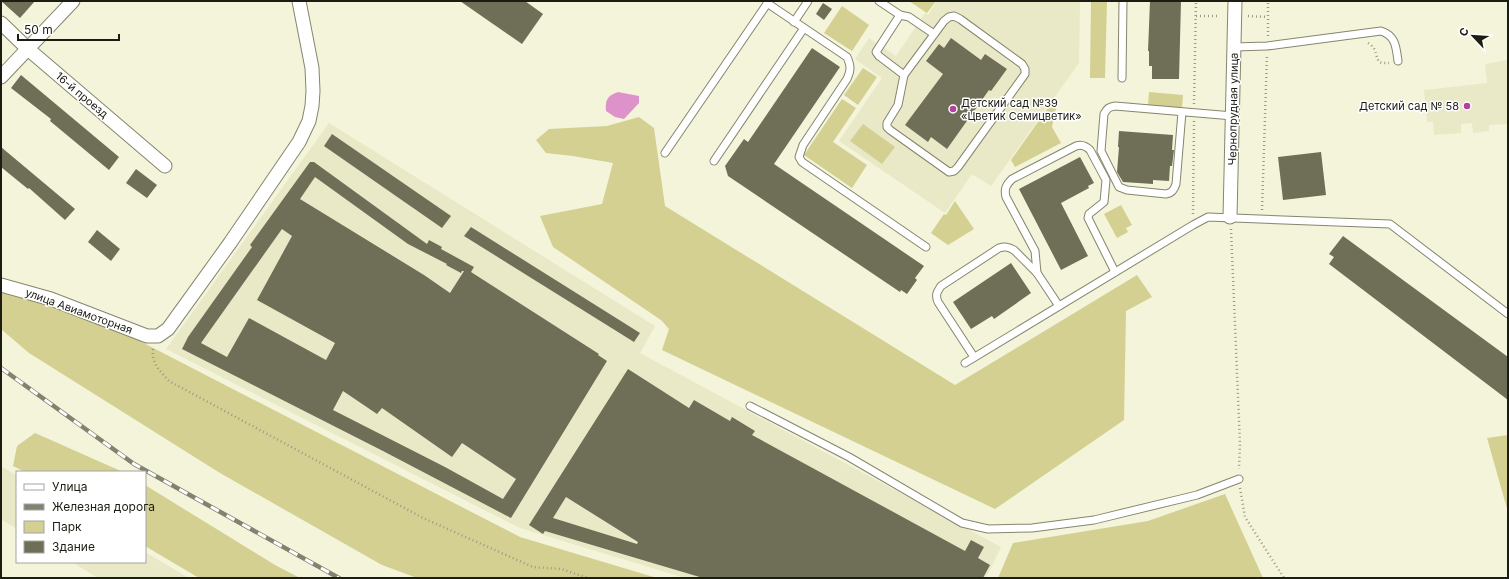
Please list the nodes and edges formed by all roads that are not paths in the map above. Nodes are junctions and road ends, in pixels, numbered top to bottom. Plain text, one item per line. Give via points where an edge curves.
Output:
1 (73, 1) edge
2 (299, 1) edge
3 (808, 1) edge
4 (879, 1) edge
5 (1123, 1) edge
6 (1235, 1) edge
7 (768, 2) edge
8 (900, 15) junction
9 (794, 22) junction
10 (1, 23) edge
11 (804, 28) junction
12 (934, 34) junction
13 (1234, 47) junction
14 (28, 49) junction
15 (1398, 61) road end
16 (904, 75) junction
17 (1, 77) edge
18 (1122, 78) dead end
19 (1182, 112) junction
20 (1233, 116) junction
21 (665, 153) dead end
22 (714, 161) dead end
23 (165, 166) dead end
24 (1230, 218) junction
25 (926, 247) dead end
26 (1116, 272) junction
27 (1037, 273) junction
28 (1, 285) edge
29 (1059, 306) junction
30 (1508, 314) edge
31 (974, 357) junction
32 (965, 363) dead end
33 (750, 406) dead end
34 (1239, 479) road end

1 - 14 street
2 - 28 street, улица Авиамоторная via 312,68 313,91 309,121 299,142 165,332 158,336 147,336 51,299
3 - 9 lane
4 - 8 lane
5 - 18 lane
6 - 13 street, Чернопрудная улица
7 - 9 lane
7 - 21 lane
8 - 12 lane via 909,17
8 - 16 lane via 876,52
9 - 11 lane
10 - 14 street, 16-й проезд
11 - 22 lane
11 - 25 lane via 847,57 850,71 848,79 803,145 799,157 802,162
12 - 16 lane
12 - 16 lane via 949,17 954,16 1025,68 1022,79 954,171 945,170 887,127 898,105
13 - 15 lane via 1267,46 1381,31 1395,41
13 - 20 street, Чернопрудная улица
14 - 17 street
14 - 23 street, 16-й проезд
19 - 19 lane via 1114,106 1106,109 1101,152 1119,187 1127,190 1171,193 1176,184
19 - 20 lane
20 - 24 street, Чернопрудная улица
24 - 26 lane via 1208,218 1200,221
24 - 30 lane via 1390,224
26 - 27 lane via 1088,218 1089,214 1104,202 1106,180 1090,150 1081,145 1012,179 1007,184 1006,197 1035,251
26 - 29 lane
27 - 29 lane
27 - 31 lane via 1014,250 1003,246 941,286 936,297 938,302
29 - 31 lane
31 - 32 lane
33 - 34 lane via 849,457 962,523 988,529 1032,528 1094,520 1197,494

